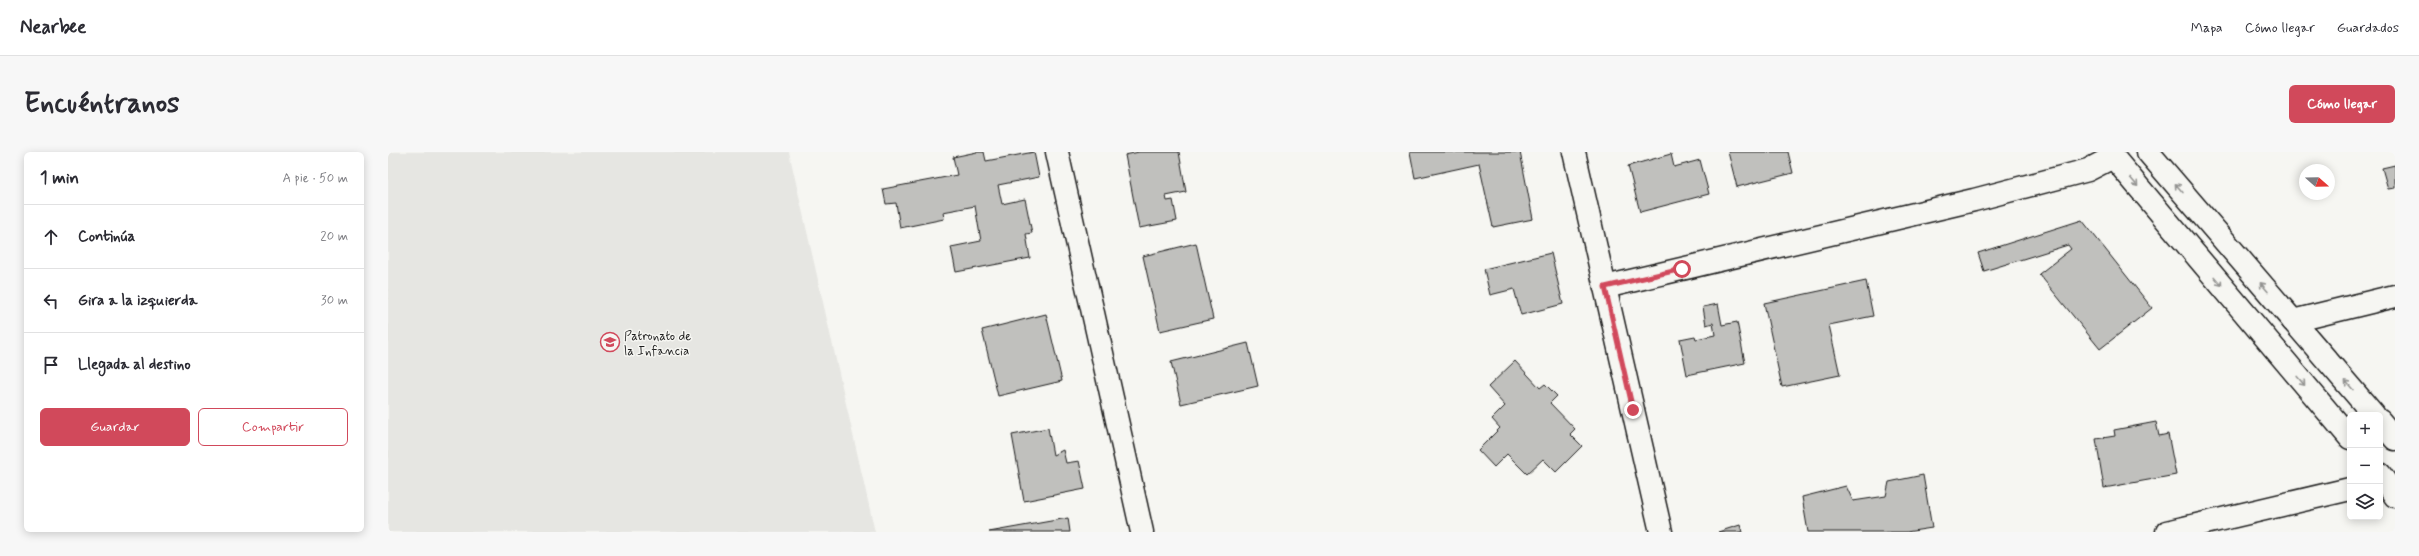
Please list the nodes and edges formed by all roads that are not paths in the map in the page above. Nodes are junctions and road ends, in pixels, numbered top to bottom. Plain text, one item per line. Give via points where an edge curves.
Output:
1 (1057, 152) edge
2 (1574, 152) edge
3 (2148, 152) edge
4 (2111, 155) edge
5 (1605, 287) junction
6 (2395, 296) edge
7 (2293, 320) junction
8 (2371, 412) edge
9 (2383, 425) edge
10 (2347, 434) edge
11 (2395, 439) edge
12 (2347, 490) edge
13 (1142, 532) edge
14 (1661, 532) edge
15 (2167, 532) edge

1 - 13 street
2 - 5 street
7 -> 3 street
4 - 5 street via 2088,170 1974,200
4 -> 10 street
5 - 14 street
6 - 7 street
8 -> 7 street
9 - 11 street
12 - 15 street

